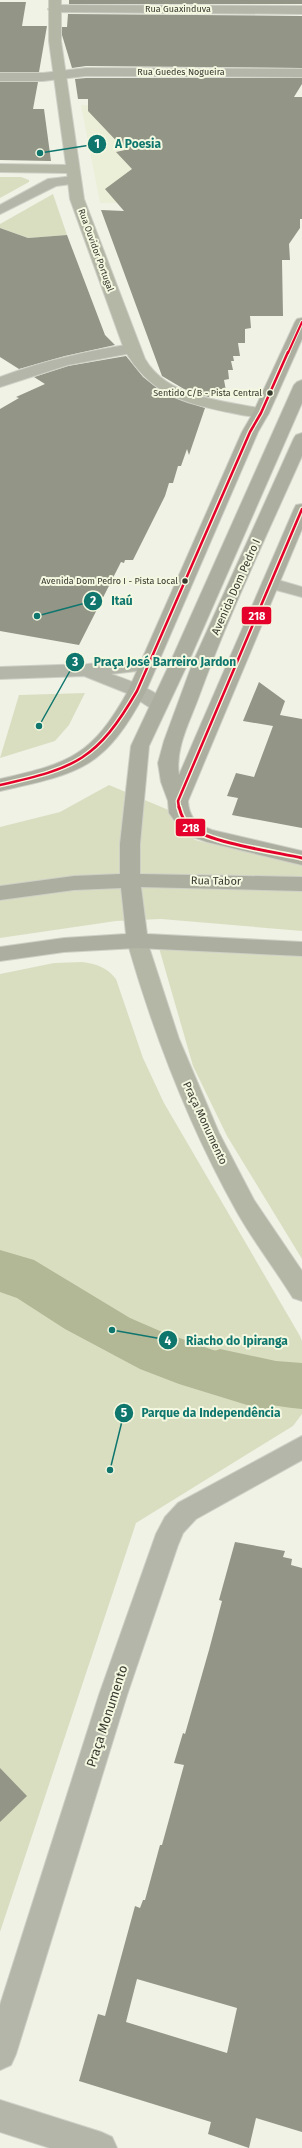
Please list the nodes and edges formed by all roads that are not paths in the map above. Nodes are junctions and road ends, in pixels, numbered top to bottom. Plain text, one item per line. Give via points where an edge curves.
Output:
1 (54, 4) edge
2 (302, 10) edge
3 (302, 73) edge
4 (59, 75) junction
5 (0, 77) edge
6 (0, 168) edge
7 (44, 169) junction
8 (73, 175) junction
9 (53, 182) junction
10 (0, 210) edge
11 (302, 322) edge
12 (132, 349) junction
13 (0, 382) edge
14 (302, 385) edge
15 (261, 413) junction
16 (302, 438) edge
17 (302, 510) edge
18 (270, 583) junction
19 (302, 592) edge
20 (240, 656) junction
21 (202, 662) junction
22 (179, 663) junction
23 (148, 665) junction
24 (88, 670) junction
25 (0, 673) edge
26 (137, 691) junction
27 (159, 705) junction
28 (0, 785) edge
29 (178, 801) junction
30 (302, 858) edge
31 (130, 881) junction
32 (302, 884) edge
33 (0, 893) edge
34 (137, 941) junction
35 (302, 948) edge
36 (0, 954) edge
37 (302, 1292) edge
38 (302, 1447) edge
39 (0, 2054) edge
40 (0, 2116) edge
41 (100, 2148) edge

1 - 2 street, Rua Guaxinduva
1 - 4 street, Rua Ouvidor Portugal
3 - 4 street, Rua Guedes Nogueira via 86,72
4 - 5 street, Rua Guedes Nogueira
4 - 8 street, Rua Ouvidor Portugal
6 - 7 street
7 - 8 street
7 - 9 street
8 - 9 street
8 - 12 street, Rua Ouvidor Portugal via 77,199
9 - 10 street
11 - 15 main road
12 - 13 street via 65,360
12 - 15 street, Rua Ouvidor Portugal via 141,366 155,379 178,393 198,400
14 - 22 main road, Avenida Dom Pedro I
15 - 23 main road via 250,432
16 - 21 main road, Avenida Dom Pedro I
17 - 18 main road
18 - 19 street
18 - 20 main road
20 - 21 main road
20 - 29 main road
21 - 22 main road
21 - 29 main road, Avenida Dom Pedro I via 173,741 168,763 170,782
22 - 23 main road
22 - 27 main road, Avenida Dom Pedro I
23 - 24 street
23 - 26 main road
24 - 25 street
24 - 26 street
26 - 27 street
26 - 28 main road via 110,736 82,761 54,773
27 - 31 main road, Avenida Dom Pedro I via 140,746 131,830
29 - 30 main road via 179,813 191,829
31 - 32 main road, Rua Tabor
31 - 33 main road via 29,887
31 - 34 main road, Praça Monumento
34 - 35 main road
34 - 36 main road via 64,945
34 - 37 street, Praça Monumento via 166,1034 191,1096 240,1196
38 - 39 street, Praça Monumento via 187,1512 174,1525 165,1543 113,1696
40 - 41 street

